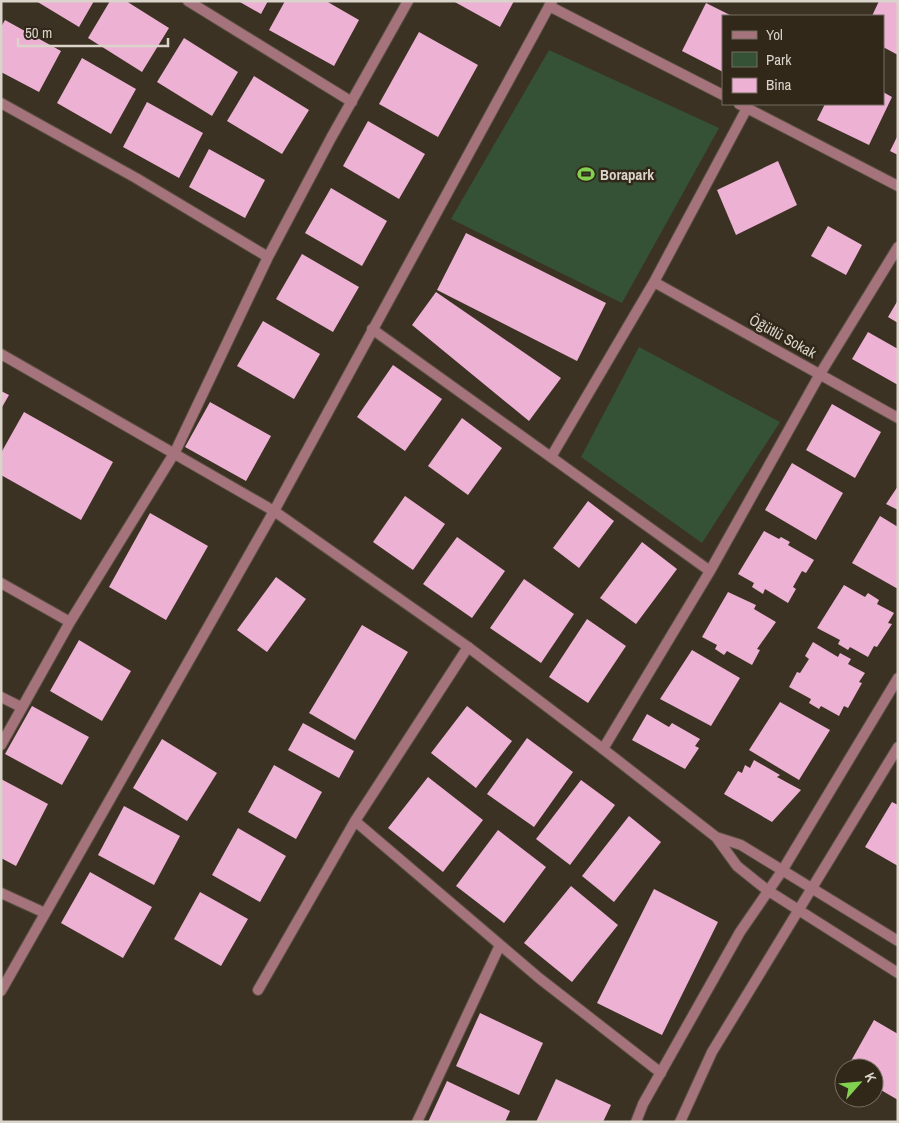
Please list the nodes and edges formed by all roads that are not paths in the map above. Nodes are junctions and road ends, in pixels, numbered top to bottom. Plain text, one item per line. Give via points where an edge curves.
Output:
1 (188, 1) edge
2 (408, 1) edge
3 (551, 4) edge
4 (722, 94) edge
5 (352, 102) junction
6 (1, 103) edge
7 (743, 106) edge
8 (898, 186) edge
9 (898, 247) edge
10 (268, 257) junction
11 (654, 282) junction
12 (372, 329) junction
13 (1, 354) edge
14 (820, 374) junction
15 (898, 418) edge
16 (175, 452) junction
17 (551, 457) junction
18 (274, 511) junction
19 (710, 571) junction
20 (1, 583) edge
21 (70, 622) junction
22 (468, 647) junction
23 (898, 678) edge
24 (1, 697) edge
25 (20, 707) junction
26 (1, 745) edge
27 (898, 747) edge
28 (603, 749) junction
29 (355, 821) junction
30 (716, 837) junction
31 (782, 871) junction
32 (812, 888) junction
33 (767, 890) junction
34 (1, 893) edge
35 (798, 910) junction
36 (45, 913) junction
37 (898, 941) edge
38 (500, 945) junction
39 (898, 973) edge
40 (258, 990) dead end
41 (1, 991) edge
42 (661, 1073) junction
43 (417, 1122) edge
44 (636, 1122) edge
45 (680, 1122) edge

1 - 5 street
2 - 5 street
3 - 4 street
3 - 12 street
5 - 10 street
6 - 10 street
7 - 8 street
7 - 11 street
9 - 14 street
10 - 16 street
11 - 14 street, Öğütlü Sokak
11 - 17 street
12 - 17 street
12 - 18 street
13 - 16 street
14 - 15 street, Öğütlü Sokak
14 - 19 street
16 - 18 street
16 - 21 street
17 - 19 street
18 - 22 street
18 - 36 street
19 - 28 street
20 - 21 street
21 - 25 street
22 - 28 street
22 - 29 street
23 - 31 street
24 - 25 street
25 - 26 street
27 - 32 street
28 - 30 street
29 - 38 street
29 - 40 street
30 - 31 street via 741,845
30 - 33 street via 738,866
31 - 32 street
31 - 33 street
32 - 35 street
32 - 37 street
33 - 35 street
33 - 42 street
34 - 36 street
35 - 39 street
35 - 45 street via 712,1052
36 - 41 street
38 - 42 street
38 - 43 street
42 - 44 street

